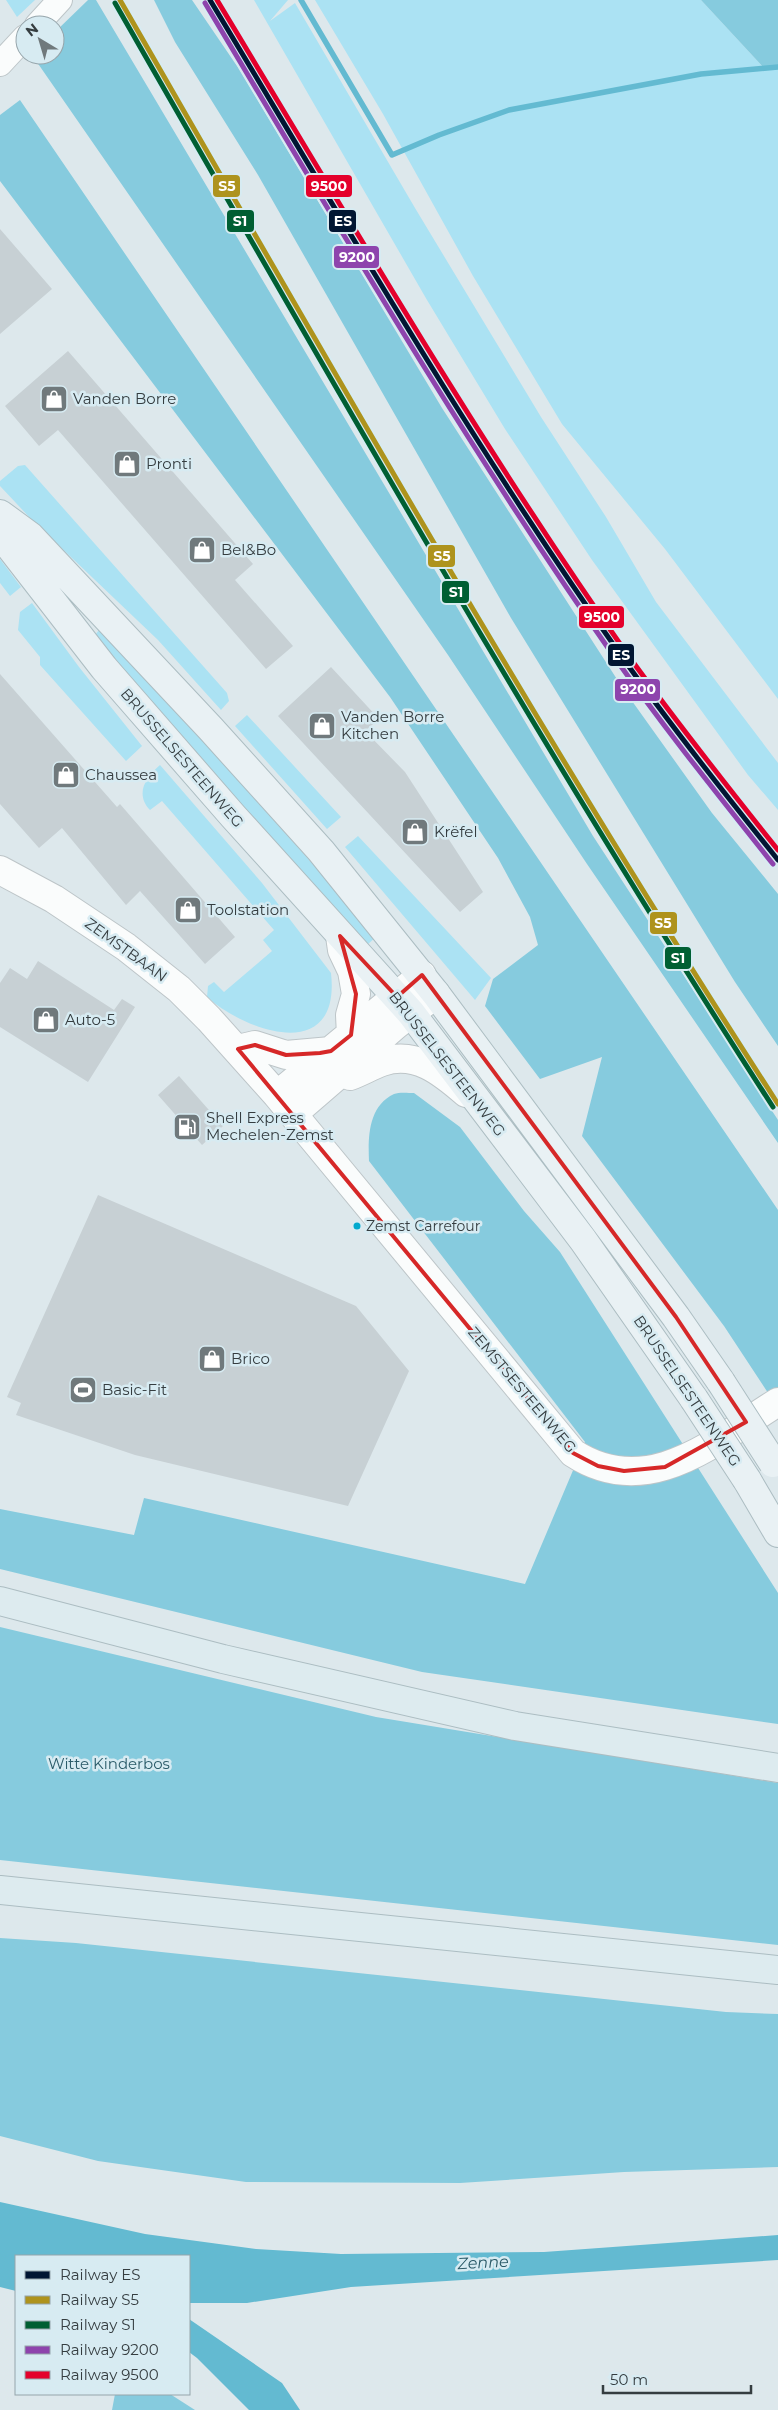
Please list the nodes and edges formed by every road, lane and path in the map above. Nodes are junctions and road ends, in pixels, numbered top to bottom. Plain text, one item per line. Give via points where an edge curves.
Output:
1 (60, 0) edge
2 (46, 15) edge
3 (15, 48) edge
4 (0, 64) edge
5 (0, 514) edge
6 (0, 534) edge
7 (0, 870) edge
8 (340, 936) junction
9 (429, 985) junction
10 (404, 1005) junction
11 (341, 1043) junction
12 (238, 1049) junction
13 (332, 1081) junction
14 (478, 1103) junction
15 (285, 1105) junction
16 (326, 1153) joint
17 (778, 1402) edge
18 (776, 1467) edge
19 (778, 1533) edge
20 (0, 1601) edge
21 (778, 1768) edge
22 (0, 1890) edge
23 (0, 1905) edge
24 (151, 1906) junction
25 (778, 1970) edge

1 - 2 street
3 - 4 street
5 - 9 main road, BRUSSELSESTEENWEG via 30,536 211,729 320,850
6 - 8 main road, BRUSSELSESTEENWEG via 104,668
7 - 12 street, ZEMSTBAAN via 54,899 126,947 178,989
8 - 10 main road, BRUSSELSESTEENWEG
8 - 11 street via 356,994
9 - 10 street
9 - 18 main road, BRUSSELSESTEENWEG, bridge via 670,1309
10 - 11 street
10 - 13 street
10 - 14 main road, BRUSSELSESTEENWEG
11 - 12 street via 286,1055 255,1045
11 - 15 street
12 - 15 street, ZEMSTBAAN
13 - 14 street via 383,1062 410,1059 434,1068
13 - 15 street
14 - 19 main road, BRUSSELSESTEENWEG, bridge via 583,1240 694,1399
15 - 16 street, ZEMSTBAAN
16 - 17 street, ZEMSTSESTEENWEG via 555,1434 572,1453 585,1461 624,1471 665,1467 688,1458
20 - 21 highway via 223,1659 515,1726
22 - 24 highway
23 - 24 highway
24 - 25 highway

